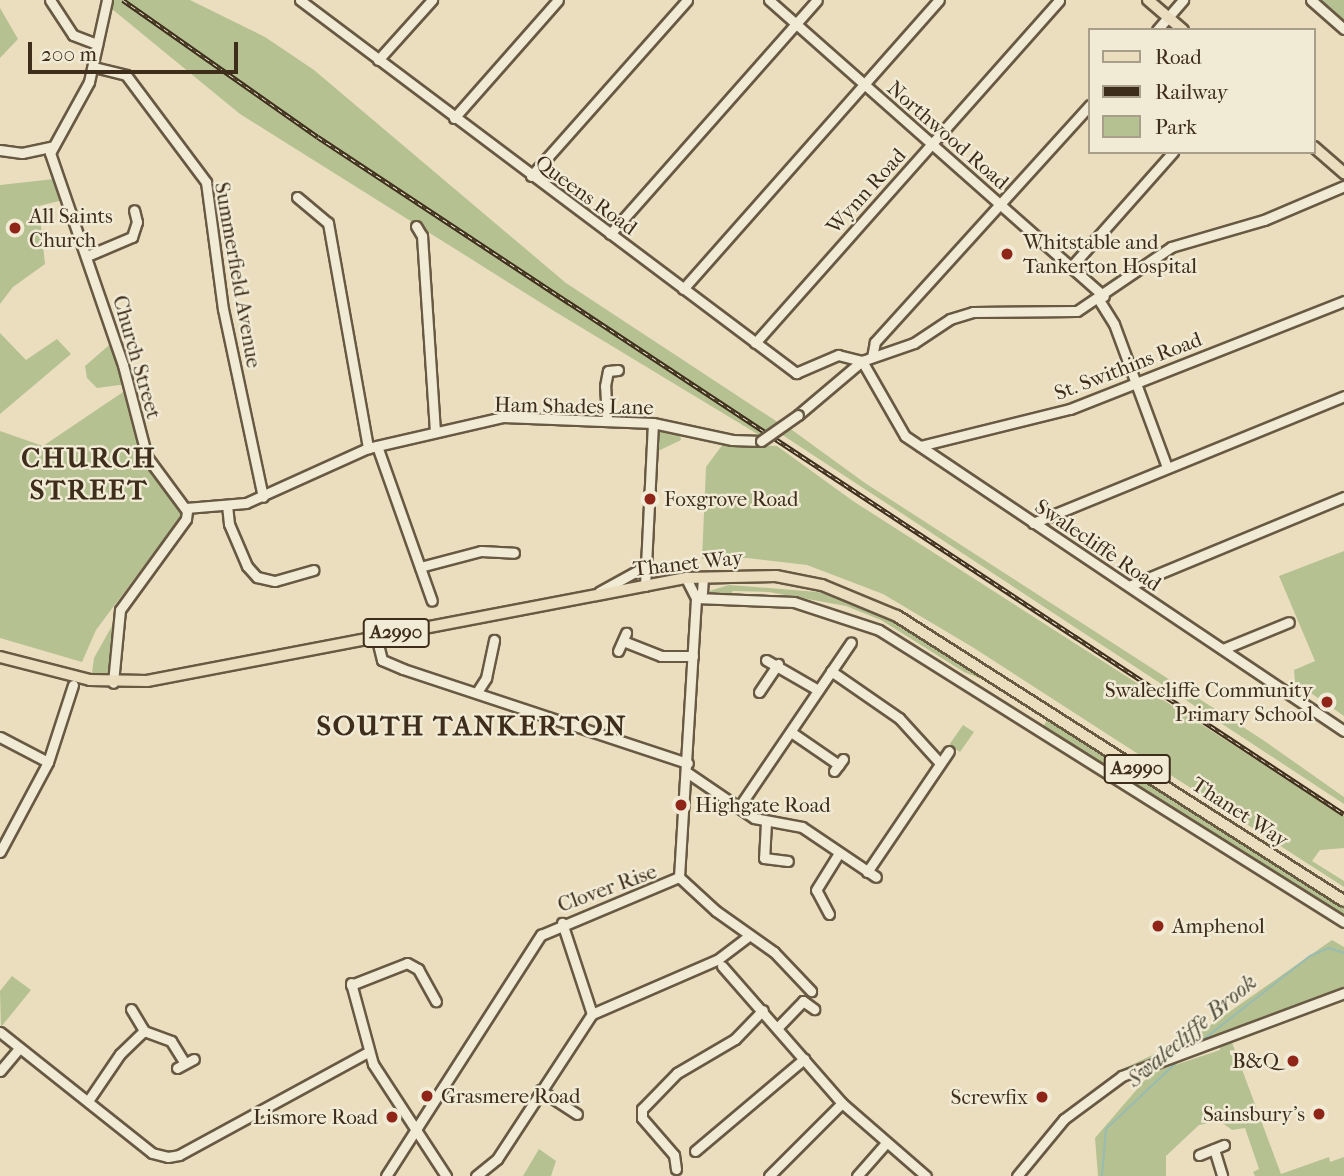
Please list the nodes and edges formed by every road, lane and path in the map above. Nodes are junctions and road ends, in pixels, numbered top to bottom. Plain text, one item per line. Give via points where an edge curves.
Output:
1 (50, 0) edge
2 (300, 0) edge
3 (432, 0) edge
4 (558, 0) edge
5 (687, 0) edge
6 (769, 0) edge
7 (817, 0) edge
8 (939, 0) edge
9 (1059, 0) edge
10 (1148, 0) edge
11 (1183, 0) edge
12 (1311, 0) edge
13 (107, 2) edge
14 (1168, 17) junction
15 (796, 24) junction
16 (1159, 28) edge
17 (1181, 28) edge
18 (1344, 29) edge
19 (97, 44) junction
20 (378, 60) junction
21 (94, 67) junction
22 (864, 84) junction
23 (1088, 107) edge
24 (454, 118) junction
25 (932, 144) junction
26 (51, 148) junction
27 (1316, 149) edge
28 (0, 150) edge
29 (1171, 154) edge
30 (1344, 173) edge
31 (531, 176) junction
32 (1344, 186) edge
33 (297, 197) dead end
34 (1002, 205) junction
35 (134, 210) dead end
36 (416, 226) dead end
37 (610, 234) junction
38 (87, 256) junction
39 (1071, 267) junction
40 (683, 289) junction
41 (1101, 298) junction
42 (1344, 301) edge
43 (755, 343) junction
44 (872, 357) junction
45 (862, 361) junction
46 (618, 370) dead end
47 (1134, 383) junction
48 (1344, 396) edge
49 (607, 421) junction
50 (653, 423) junction
51 (435, 431) junction
52 (920, 446) junction
53 (372, 447) junction
54 (1167, 467) junction
55 (263, 497) junction
56 (1344, 497) edge
57 (227, 505) junction
58 (186, 508) junction
59 (1033, 523) junction
60 (514, 553) dead end
61 (646, 566) junction
62 (420, 567) junction
63 (313, 570) dead end
64 (703, 577) junction
65 (686, 578) junction
66 (659, 583) junction
67 (645, 586) junction
68 (1129, 586) junction
69 (596, 593) junction
70 (696, 598) junction
71 (432, 601) dead end
72 (1289, 622) dead end
73 (376, 636) junction
74 (494, 640) dead end
75 (851, 642) dead end
76 (1223, 649) junction
77 (618, 651) dead end
78 (694, 656) junction
79 (0, 657) edge
80 (766, 660) dead end
81 (778, 664) junction
82 (831, 671) junction
83 (113, 683) junction
84 (69, 688) dead end
85 (818, 690) junction
86 (477, 692) junction
87 (759, 692) dead end
88 (1344, 731) edge
89 (791, 732) junction
90 (0, 737) edge
91 (949, 751) dead end
92 (48, 762) junction
93 (940, 762) junction
94 (839, 765) dead end
95 (688, 768) junction
96 (738, 807) junction
97 (766, 822) junction
98 (0, 852) edge
99 (839, 853) junction
100 (788, 861) dead end
101 (679, 877) junction
102 (1344, 901) edge
103 (829, 914) dead end
104 (1344, 922) edge
105 (562, 923) junction
106 (750, 934) junction
107 (722, 966) dead end
108 (811, 991) dead end
109 (1344, 993) edge
110 (436, 1002) dead end
111 (131, 1009) dead end
112 (814, 1009) dead end
113 (763, 1010) junction
114 (592, 1014) junction
115 (778, 1027) junction
116 (144, 1031) junction
117 (0, 1032) edge
118 (19, 1048) junction
119 (369, 1052) junction
120 (804, 1059) junction
121 (185, 1063) dead end
122 (0, 1071) edge
123 (540, 1090) junction
124 (88, 1101) junction
125 (842, 1103) junction
126 (577, 1114) dead end
127 (416, 1129) junction
128 (886, 1143) junction
129 (1224, 1145) dead end
130 (1214, 1149) junction
131 (695, 1151) dead end
132 (1199, 1155) dead end
133 (676, 1169) dead end
134 (386, 1176) edge
135 (446, 1176) edge
136 (475, 1176) edge
137 (769, 1176) edge
138 (857, 1176) edge
139 (926, 1176) edge
140 (1017, 1176) edge
141 (1222, 1176) edge

1 - 19 street via 73,35
2 - 20 street, Queens Road
3 - 20 street
4 - 24 street
5 - 31 street
6 - 15 street, Northwood Road
7 - 15 street
8 - 22 street
9 - 25 street, Wynn Road
10 - 14 main road
11 - 14 street
12 - 18 street
13 - 19 street
14 - 16 street
14 - 17 main road
15 - 22 street, Northwood Road
15 - 37 street
19 - 21 street
20 - 24 street, Queens Road
21 - 26 street
21 - 55 street, Summerfield Avenue via 126,75 206,182 223,309
22 - 25 street, Northwood Road
22 - 40 street
23 - 34 street
24 - 31 street, Queens Road
25 - 34 street, Northwood Road
25 - 43 street, Wynn Road
26 - 28 street via 22,153
26 - 38 street, Church Street via 55,175
27 - 30 main road
29 - 39 street
31 - 37 street, Queens Road
32 - 41 street via 1264,220 1171,247
33 - 53 street via 328,223
34 - 39 street, Northwood Road
34 - 44 street via 875,342
35 - 38 street via 142,220 125,242
36 - 51 street via 422,236
37 - 40 street, Queens Road
38 - 58 street, Church Street via 147,457 160,480
39 - 41 street, Northwood Road
40 - 43 street, Queens Road
41 - 44 street via 1065,313 963,314 914,343
41 - 47 street, Northwood Road
42 - 47 street, St. Swithins Road
43 - 45 street, Queens Road via 796,373 838,355
44 - 45 street
45 - 50 street, Ham Shades Lane, bridge via 761,441
45 - 52 street, Swalecliffe Road via 900,429
46 - 49 street via 608,371
47 - 52 street, St. Swithins Road via 1070,409
47 - 54 street, Northwood Road
48 - 54 street
49 - 50 street, Ham Shades Lane
49 - 51 street, Ham Shades Lane via 503,417
50 - 61 street
51 - 53 street, Ham Shades Lane
52 - 59 street, Swalecliffe Road
53 - 55 street, Ham Shades Lane
53 - 62 street
54 - 59 street
55 - 57 street, Ham Shades Lane
56 - 68 street
57 - 58 street, Ham Shades Lane
57 - 63 street via 229,524 253,574 270,582
58 - 83 street via 186,519 120,610
59 - 68 street, Swalecliffe Road
60 - 62 street via 481,551
61 - 66 street
61 - 67 street
61 - 69 street
62 - 71 street
64 - 65 main road, Thanet Way / A2990
64 - 70 street, Clover Rise via 702,592
64 - 102 main road, Thanet Way / A2990 via 776,576 822,585 897,616
65 - 66 main road, Thanet Way / A2990
65 - 70 street, Clover Rise
66 - 67 main road, Thanet Way / A2990
67 - 69 main road, Thanet Way / A2990
68 - 76 street, Swalecliffe Road
69 - 73 main road, Thanet Way / A2990
70 - 78 street, Clover Rise
70 - 104 street via 794,602 879,629
72 - 76 street
73 - 83 main road, Thanet Way / A2990 via 172,677
73 - 86 street via 383,660
74 - 86 street via 486,678
75 - 82 street
76 - 88 street, Swalecliffe Road
77 - 78 street via 624,637 660,656
78 - 95 street, Clover Rise
79 - 83 main road, Thanet Way / A2990
80 - 81 street
81 - 85 street
81 - 87 street
82 - 85 street
82 - 93 street via 899,718
84 - 92 street
85 - 89 street
86 - 95 street
89 - 94 street
89 - 96 street
90 - 92 street
91 - 93 street
92 - 98 street
93 - 99 street via 871,874
95 - 96 street
95 - 101 street, Clover Rise
96 - 97 street
97 - 99 street via 800,827
97 - 100 street via 764,858
99 - 103 street via 817,890
101 - 105 street, Clover Rise
101 - 106 street
105 - 114 street
105 - 127 street, Clover Rise via 533,943
106 - 108 street
106 - 114 street via 717,960
107 - 113 street
109 - 140 street via 1122,1076 1081,1103
110 - 119 street via 418,969 407,963 351,984
111 - 116 street
112 - 115 street via 803,1002
113 - 115 street
113 - 133 street via 735,1038 677,1073 642,1109 642,1118 674,1155
114 - 123 street
115 - 120 street
116 - 121 street via 171,1041
116 - 124 street via 120,1054
117 - 118 street
118 - 122 street
118 - 124 street
119 - 124 street via 179,1155 152,1153
119 - 127 street
120 - 125 street
120 - 131 street
123 - 126 street
123 - 136 street via 497,1159
125 - 128 street
125 - 137 street
127 - 134 street
127 - 135 street
128 - 138 street
128 - 139 street
129 - 130 street
130 - 132 street
130 - 141 street

